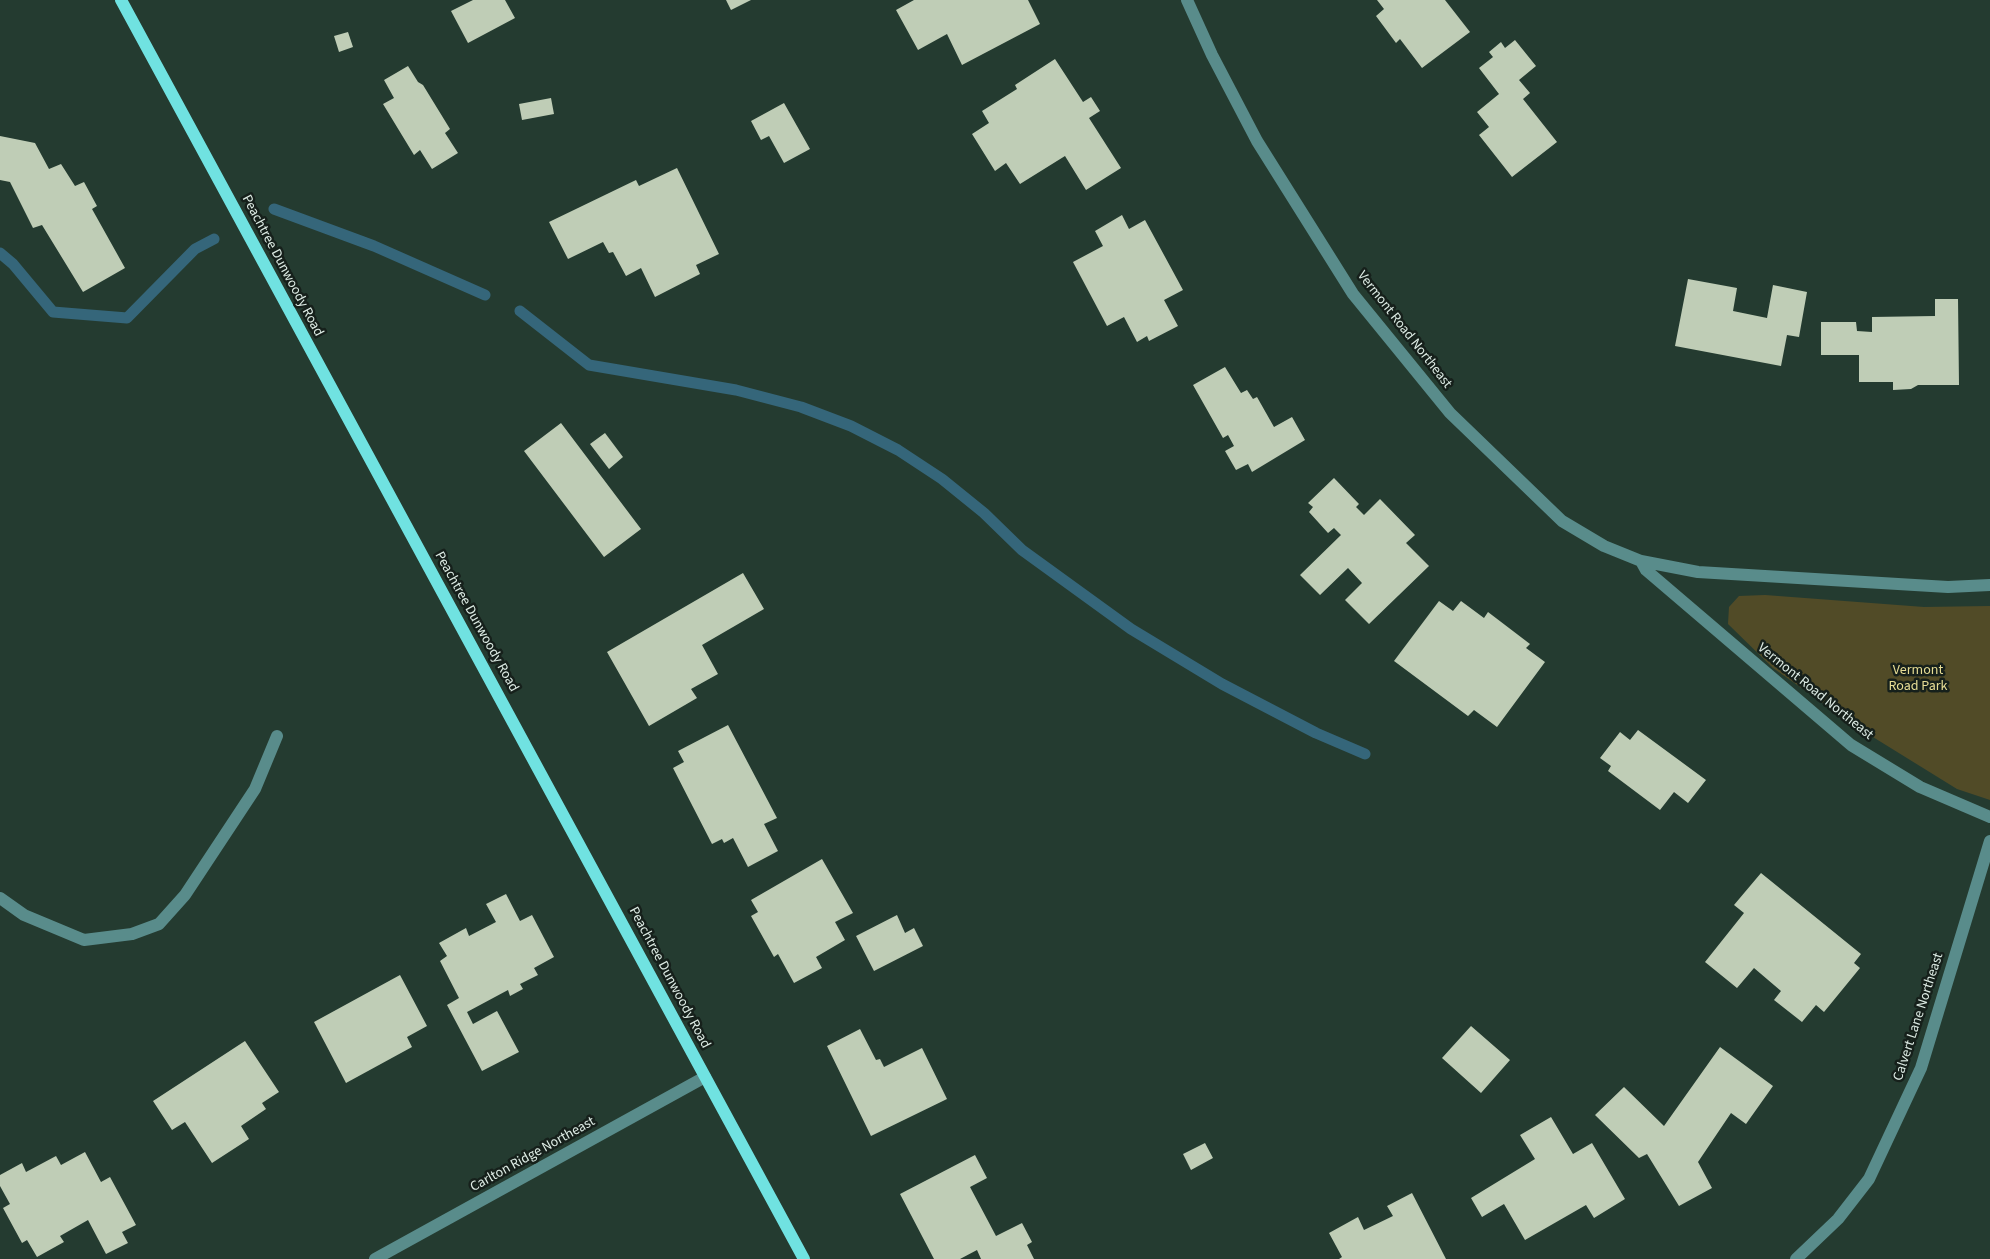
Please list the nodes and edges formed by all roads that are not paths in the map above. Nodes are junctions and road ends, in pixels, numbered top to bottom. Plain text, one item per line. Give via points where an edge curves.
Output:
1 (121, 0) edge
2 (1187, 0) edge
3 (1641, 560) junction
4 (1990, 585) edge
5 (277, 736) dead end
6 (1990, 817) edge
7 (1990, 841) edge
8 (0, 898) edge
9 (705, 1077) junction
10 (375, 1259) edge
11 (804, 1259) edge
12 (1796, 1259) edge

1 - 9 main road, Peachtree Dunwoody Road
2 - 3 street, Vermont Road Northeast via 1212,56 1257,141 1359,302 1450,413 1562,521 1604,546
3 - 4 street, Vermont Road Northeast via 1698,572 1948,587
3 - 6 street, Vermont Road Northeast via 1646,570 1851,745 1920,788
5 - 8 street via 255,788 185,895 159,924 132,934 84,940 24,915
7 - 12 street, Calvert Lane Northeast via 1920,1068 1868,1179 1838,1220
9 - 10 street, Carlton Ridge Northeast
9 - 11 main road, Peachtree Dunwoody Road

